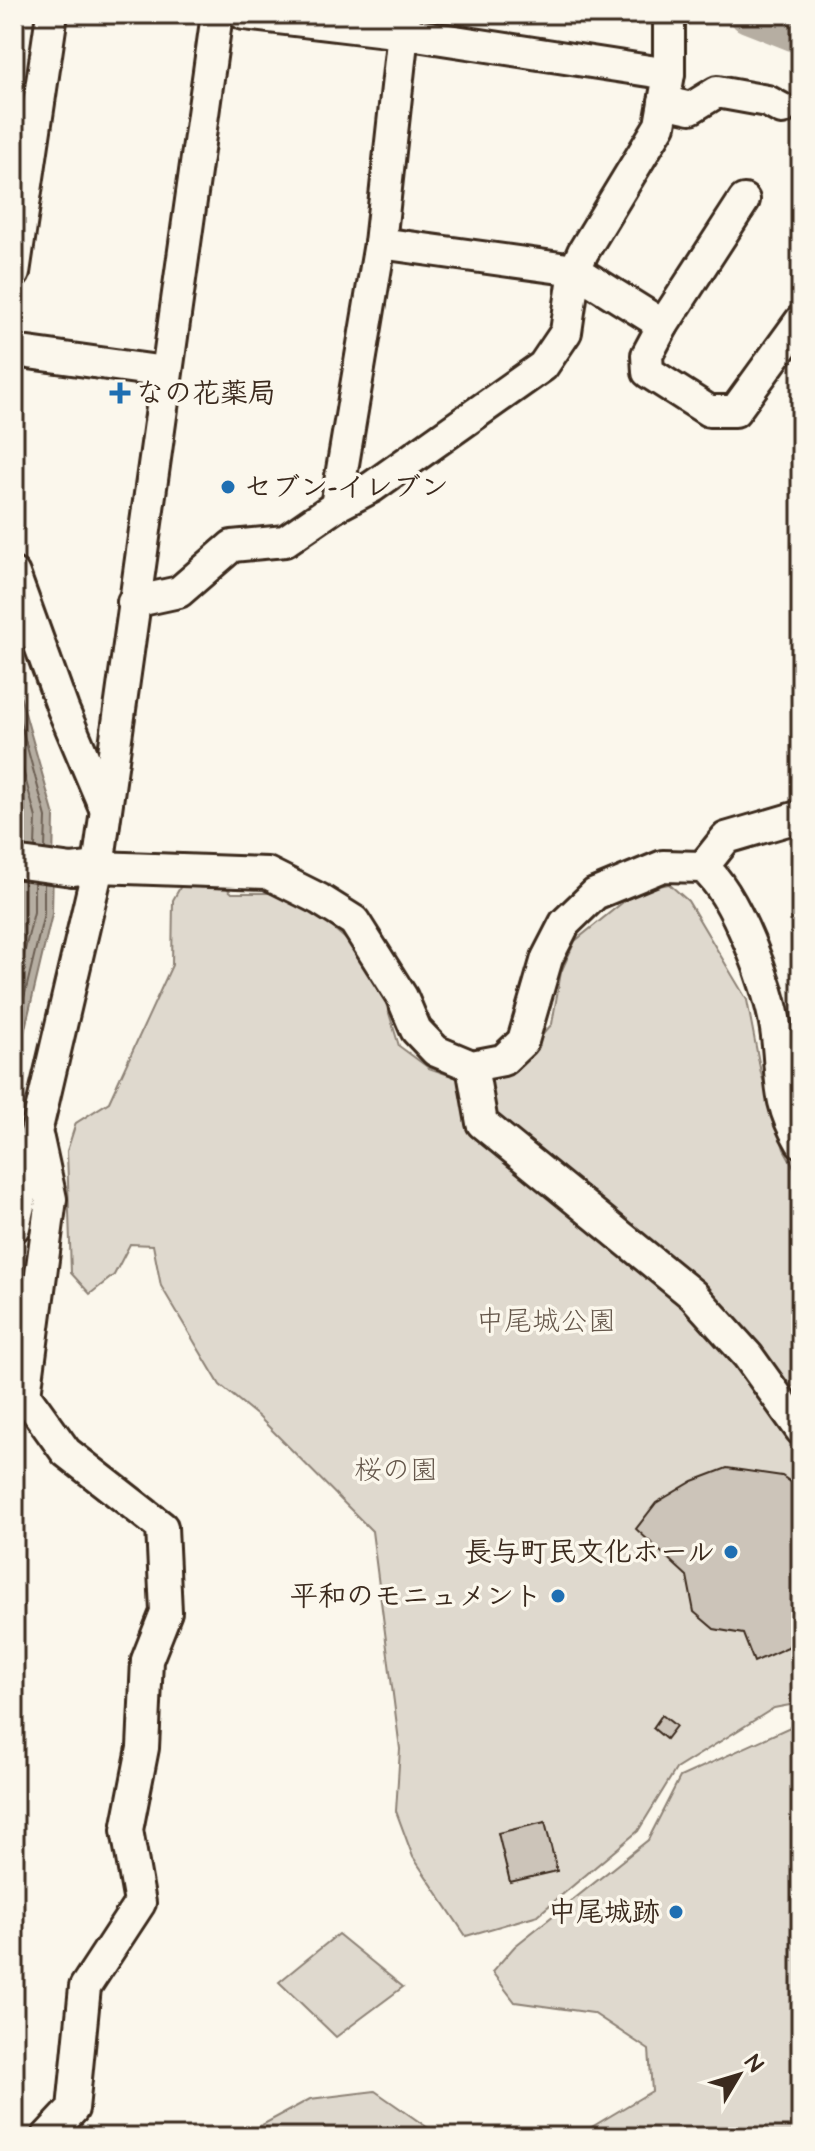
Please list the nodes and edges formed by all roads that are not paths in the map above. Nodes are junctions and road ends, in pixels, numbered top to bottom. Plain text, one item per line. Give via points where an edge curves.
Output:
1 (52, 14) edge
2 (217, 14) edge
3 (244, 14) edge
4 (669, 14) edge
5 (404, 24) edge
6 (666, 88) junction
7 (782, 109) dead end
8 (744, 200) dead end
9 (380, 243) junction
10 (575, 270) junction
11 (14, 273) edge
12 (801, 320) edge
13 (663, 325) junction
14 (14, 351) edge
15 (165, 372) junction
16 (336, 506) junction
17 (14, 574) edge
18 (133, 602) junction
19 (105, 808) junction
20 (801, 816) edge
21 (14, 862) edge
22 (703, 867) junction
23 (85, 868) junction
24 (472, 1066) junction
25 (37, 1131) junction
26 (801, 1142) edge
27 (14, 1227) edge
28 (801, 1430) edge
29 (47, 2137) edge

1 - 11 street
2 - 15 street
3 - 5 street
4 - 6 street
5 - 6 street
5 - 9 street
6 - 7 street via 691,108 717,92
6 - 10 street via 660,125
8 - 13 street
9 - 10 street
9 - 16 street
10 - 13 street
10 - 16 street via 566,332 543,366 372,487
12 - 13 street via 735,411 709,411 648,372 647,355
14 - 15 street
15 - 18 street
16 - 18 street via 285,541 232,546 179,592
17 - 19 street
18 - 19 street
19 - 23 street
20 - 22 street via 726,838
21 - 23 street
22 - 24 street via 663,866 595,894 565,923 547,958 523,1041 503,1060
22 - 26 street via 727,894 766,990 776,1029 783,1107
23 - 24 street via 267,873 319,899 354,921 396,985 416,1030 436,1051
23 - 25 street
24 - 28 street via 482,1123 693,1295 748,1356
25 - 27 street
25 - 29 street via 51,1199 25,1395 66,1452 162,1527 166,1612 147,1660 143,1748 127,1830 140,1903 85,1987 73,2109

